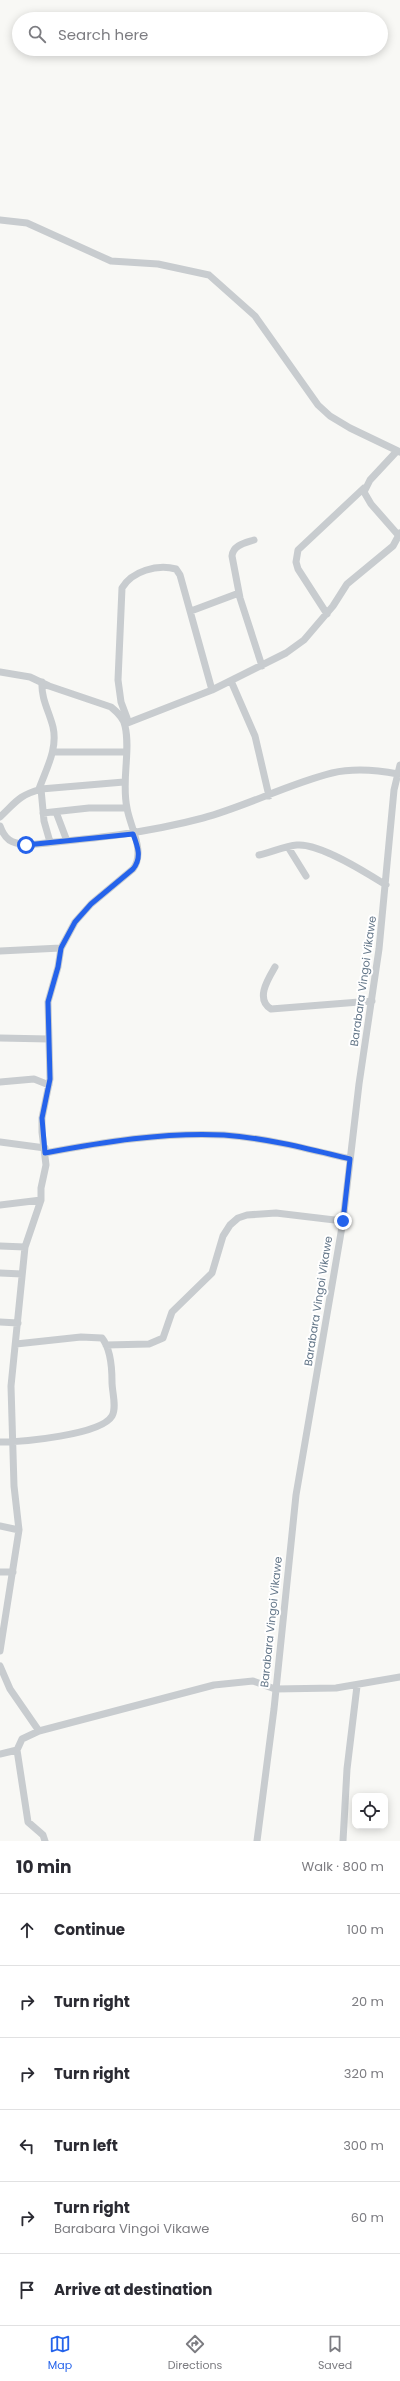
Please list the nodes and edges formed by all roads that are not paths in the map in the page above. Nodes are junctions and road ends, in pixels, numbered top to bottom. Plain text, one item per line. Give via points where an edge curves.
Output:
1 (0, 220) edge
2 (399, 451) edge
3 (364, 488) junction
4 (399, 534) edge
5 (254, 540) dead end
6 (239, 593) junction
7 (191, 611) junction
8 (326, 614) junction
9 (262, 666) junction
10 (0, 672) edge
11 (231, 681) junction
12 (42, 682) junction
13 (212, 690) junction
14 (127, 723) junction
15 (53, 752) junction
16 (125, 752) junction
17 (400, 765) edge
18 (398, 774) junction
19 (124, 782) junction
20 (40, 789) junction
21 (269, 796) junction
22 (126, 808) junction
23 (56, 812) junction
24 (43, 814) junction
25 (0, 817) edge
26 (0, 826) edge
27 (133, 834) junction
28 (67, 841) junction
29 (50, 842) junction
30 (288, 847) junction
31 (259, 854) dead end
32 (306, 876) dead end
33 (386, 885) junction
34 (61, 948) junction
35 (0, 951) edge
36 (275, 968) dead end
37 (372, 1001) junction
38 (0, 1038) edge
39 (49, 1038) junction
40 (0, 1082) edge
41 (49, 1085) junction
42 (0, 1142) edge
43 (45, 1150) junction
44 (350, 1159) junction
45 (41, 1200) junction
46 (0, 1205) edge
47 (343, 1221) junction
48 (0, 1246) edge
49 (25, 1247) junction
50 (0, 1273) edge
51 (22, 1274) junction
52 (0, 1322) edge
53 (18, 1323) junction
54 (16, 1344) junction
55 (106, 1345) junction
56 (0, 1442) edge
57 (12, 1442) junction
58 (0, 1526) edge
59 (19, 1530) junction
60 (0, 1572) edge
61 (13, 1572) junction
62 (0, 1651) edge
63 (0, 1666) edge
64 (400, 1677) edge
65 (357, 1686) junction
66 (275, 1689) junction
67 (39, 1731) junction
68 (17, 1750) junction
69 (0, 1754) edge
70 (45, 1841) edge
71 (257, 1841) edge
72 (343, 1841) edge

1 - 2 street via 27,223 111,261 158,264 209,275 255,316 318,405 350,428
2 - 3 street
3 - 4 street via 365,497
3 - 8 street via 298,550 298,569
4 - 8 street via 388,551 347,584
5 - 6 street via 233,552
6 - 7 street
6 - 9 street
7 - 13 street
7 - 14 street via 183,582 176,569 161,567 135,575 126,581 122,588 118,690
8 - 9 street via 297,646
9 - 11 street
10 - 12 street via 24,675
11 - 13 street
11 - 21 street via 255,736
12 - 14 street via 111,707
12 - 15 street via 42,697 53,729
13 - 14 street
14 - 16 street
15 - 16 street
15 - 20 street
16 - 19 street
17 - 18 street, Barabara Vingoi Vikawe
18 - 21 street via 374,770 332,773
18 - 33 street, Barabara Vingoi Vikawe via 394,790
19 - 20 street
19 - 22 street
20 - 24 street
20 - 25 street via 20,796
21 - 27 street via 205,818
22 - 23 street
22 - 27 street
23 - 24 street
23 - 28 street
24 - 29 street via 45,832
26 - 29 street via 6,838 15,844
27 - 28 street
27 - 34 street via 138,846 138,863 91,904 75,922
28 - 29 street
30 - 31 street
30 - 32 street
30 - 33 street via 300,844 320,850 364,871
33 - 37 street, Barabara Vingoi Vikawe
34 - 35 street
34 - 39 street via 48,1002
36 - 37 street via 264,992 266,1004 271,1009
37 - 44 street, Barabara Vingoi Vikawe
38 - 39 street
39 - 41 street
40 - 41 street via 34,1079
41 - 43 street via 42,1118
42 - 43 street
43 - 44 street via 128,1139 224,1136 295,1146
43 - 45 street via 46,1165
44 - 47 street, Barabara Vingoi Vikawe
45 - 46 street
45 - 49 street
47 - 55 street via 276,1213 238,1218 223,1236 212,1273 172,1312 163,1338 149,1344
47 - 66 street, Barabara Vingoi Vikawe via 301,1463
48 - 49 street
49 - 51 street
50 - 51 street
51 - 53 street
52 - 53 street
53 - 54 street
54 - 55 street via 93,1336 102,1338
54 - 57 street via 11,1386
55 - 57 street via 112,1366 114,1405 112,1416 106,1423 90,1429
56 - 57 street
57 - 59 street
58 - 59 street
59 - 61 street
60 - 61 street
61 - 62 street
63 - 67 street via 10,1689
64 - 65 street
65 - 66 street
65 - 72 street via 347,1769
66 - 67 street via 253,1681 214,1685
66 - 71 street, Barabara Vingoi Vikawe
67 - 68 street via 22,1739
68 - 69 street
68 - 70 street via 28,1822 43,1835

